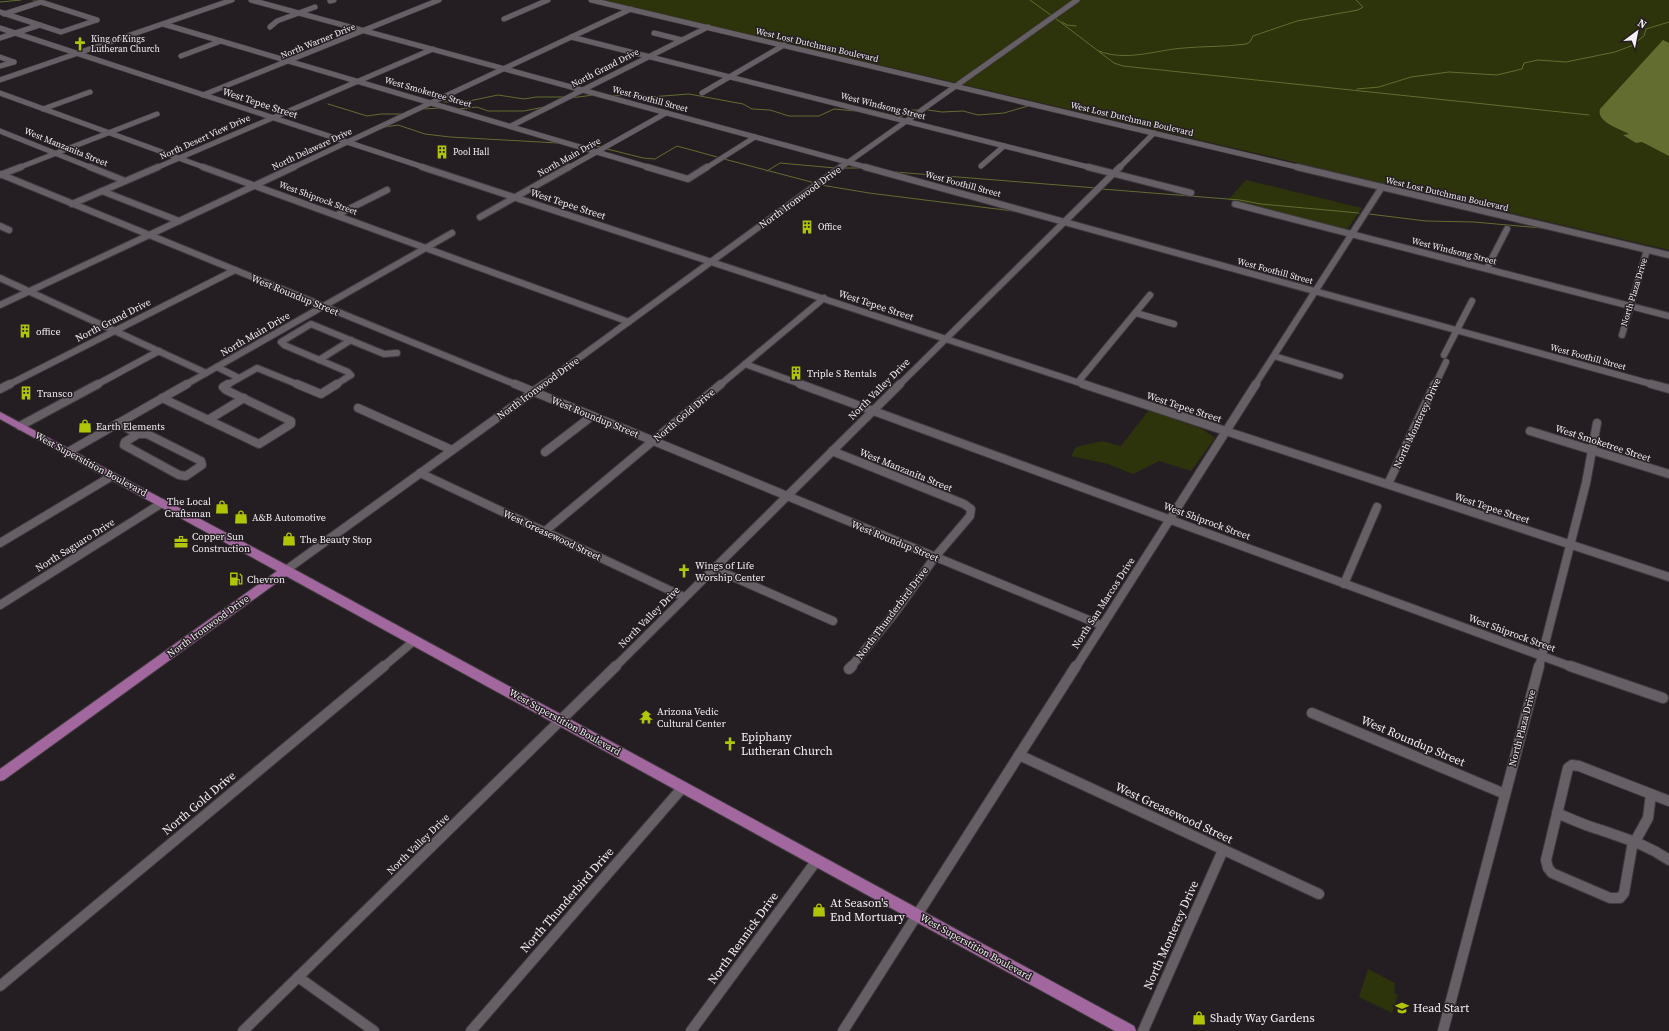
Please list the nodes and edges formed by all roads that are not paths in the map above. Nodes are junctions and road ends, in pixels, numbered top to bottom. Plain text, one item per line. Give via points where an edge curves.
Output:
1 (232, 0) edge
2 (251, 0) edge
3 (427, 0) edge
4 (548, 0) edge
5 (591, 0) edge
6 (1077, 0) edge
7 (436, 1) edge
8 (315, 7) dead end
9 (631, 10) junction
10 (2, 13) edge
11 (300, 13) junction
12 (504, 19) dead end
13 (163, 24) junction
14 (40, 25) junction
15 (270, 27) dead end
16 (708, 27) junction
17 (0, 28) edge
18 (365, 30) junction
19 (15, 33) junction
20 (654, 33) dead end
21 (571, 37) junction
22 (0, 38) edge
23 (682, 40) junction
24 (221, 41) junction
25 (784, 45) junction
26 (433, 49) junction
27 (77, 53) junction
28 (181, 56) dead end
29 (648, 56) junction
30 (0, 57) edge
31 (288, 61) junction
32 (0, 66) edge
33 (505, 69) junction
34 (728, 77) junction
35 (0, 80) edge
36 (356, 81) junction
37 (957, 86) junction
38 (584, 90) junction
39 (90, 92) dead end
40 (0, 93) edge
41 (702, 93) dead end
42 (203, 95) junction
43 (432, 103) junction
44 (43, 109) junction
45 (666, 112) junction
46 (156, 114) dead end
47 (272, 117) junction
48 (905, 121) junction
49 (512, 126) junction
50 (0, 131) edge
51 (108, 132) junction
52 (1154, 133) junction
53 (755, 137) junction
54 (348, 142) junction
55 (1004, 146) junction
56 (597, 152) junction
57 (55, 153) junction
58 (179, 158) junction
59 (848, 162) junction
60 (981, 166) dead end
61 (1113, 173) junction
62 (0, 175) edge
63 (125, 181) junction
64 (255, 186) junction
65 (1382, 187) junction
66 (387, 190) dead end
67 (102, 191) junction
68 (1191, 193) dead end
69 (515, 197) junction
70 (72, 204) junction
71 (1235, 204) dead end
72 (336, 216) junction
73 (480, 217) dead end
74 (1065, 221) junction
75 (179, 222) junction
76 (0, 226) edge
77 (1507, 230) dead end
78 (0, 233) edge
79 (452, 234) dead end
80 (1351, 234) junction
81 (149, 235) junction
82 (426, 248) junction
83 (1647, 250) junction
84 (1669, 255) edge
85 (713, 262) junction
86 (1487, 268) junction
87 (235, 270) junction
88 (0, 278) edge
89 (29, 291) junction
90 (1315, 291) junction
91 (1150, 295) dead end
92 (824, 298) junction
93 (1472, 300) dead end
94 (0, 305) edge
95 (324, 306) junction
96 (1630, 306) junction
97 (1136, 313) junction
98 (1669, 316) edge
99 (629, 322) junction
100 (1174, 324) dead end
101 (114, 330) junction
102 (1457, 330) junction
103 (1622, 335) dead end
104 (946, 338) junction
105 (351, 340) junction
106 (159, 352) junction
107 (397, 353) dead end
108 (1274, 356) junction
109 (319, 360) junction
110 (745, 364) junction
111 (217, 367) junction
112 (206, 374) junction
113 (1340, 376) dead end
114 (239, 378) junction
115 (1078, 382) junction
116 (0, 389) edge
117 (1669, 389) edge
118 (533, 391) junction
119 (162, 398) junction
120 (244, 398) junction
121 (358, 408) dead end
122 (872, 411) junction
123 (592, 416) junction
124 (1, 417) edge
125 (208, 420) junction
126 (1597, 423) dead end
127 (118, 424) junction
128 (20, 426) junction
129 (1530, 430) dead end
130 (1226, 431) junction
131 (138, 434) junction
132 (653, 441) junction
133 (452, 450) junction
134 (832, 451) junction
135 (1592, 451) junction
136 (68, 452) junction
137 (545, 452) dead end
138 (420, 473) junction
139 (1669, 474) edge
140 (112, 476) junction
141 (1388, 484) junction
142 (786, 496) junction
143 (162, 503) junction
144 (1378, 507) dead end
145 (971, 510) joint
146 (1169, 520) junction
147 (544, 532) junction
148 (0, 543) edge
149 (1571, 545) junction
150 (935, 557) junction
151 (713, 568) junction
152 (286, 570) junction
153 (1669, 577) edge
154 (1344, 584) junction
155 (684, 597) junction
156 (0, 605) edge
157 (833, 621) dead end
158 (1101, 626) junction
159 (415, 640) junction
160 (1542, 656) junction
161 (849, 669) dead end
162 (1663, 698) dead end
163 (1312, 713) dead end
164 (561, 720) junction
165 (1019, 755) junction
166 (0, 776) edge
167 (682, 787) junction
168 (1505, 794) junction
169 (1652, 794) junction
170 (1669, 801) edge
171 (1557, 813) junction
172 (1635, 841) junction
173 (1223, 850) junction
174 (817, 860) junction
175 (1669, 860) edge
176 (1319, 894) dead end
177 (918, 915) junction
178 (298, 977) junction
179 (0, 986) edge
180 (242, 1031) edge
181 (374, 1031) edge
182 (471, 1031) edge
183 (691, 1031) edge
184 (843, 1031) edge
185 (1129, 1031) edge
186 (1143, 1031) edge
187 (1442, 1031) edge

1 - 13 street
2 - 11 street, West Foothill Street
3 - 7 street
4 - 12 street
5 - 9 street, West Lost Dutchman Boulevard
6 - 37 street, North Ironwood Drive
7 - 18 street, North Warner Drive
8 - 11 street
9 - 16 street, West Lost Dutchman Boulevard
9 - 21 street, North Delaware Drive
10 - 14 street
10 - 14 street via 41,2 97,20 61,32
11 - 15 street via 277,21
11 - 18 street, West Foothill Street
13 - 24 street, West Smoketree Street
13 - 27 street
14 - 19 street
16 - 23 street, North Grand Drive
16 - 25 street, West Lost Dutchman Boulevard
17 - 19 street, West Tepee Street
18 - 26 street, West Foothill Street
18 - 31 street, North Warner Drive
19 - 22 street
19 - 27 street, West Tepee Street
20 - 23 street
21 - 29 street, West Windsong Street
21 - 33 street, North Delaware Drive
23 - 29 street, North Grand Drive
24 - 28 street
24 - 31 street, West Smoketree Street
25 - 34 street
25 - 37 street, West Lost Dutchman Boulevard
26 - 33 street, West Foothill Street
26 - 36 street, North Desert View Drive
27 - 35 street
27 - 42 street, West Tepee Street
29 - 34 street, West Windsong Street
29 - 38 street, North Grand Drive
30 - 32 street via 14,62
31 - 36 street, West Smoketree Street
31 - 42 street, North Warner Drive
33 - 38 street, West Foothill Street
33 - 43 street, North Delaware Drive
34 - 41 street
34 - 48 street, West Windsong Street
36 - 43 street, West Smoketree Street
36 - 47 street, North Desert View Drive
37 - 48 street, North Ironwood Drive
37 - 52 street, West Lost Dutchman Boulevard
38 - 45 street, West Foothill Street
38 - 49 street, North Grand Drive
39 - 44 street
40 - 44 street, West Shiprock Street
42 - 47 street, West Tepee Street
43 - 49 street, West Smoketree Street
43 - 54 street, North Delaware Drive
44 - 51 street, West Shiprock Street
45 - 53 street, West Foothill Street
45 - 56 street, North Main Drive
46 - 51 street
47 - 54 street, West Tepee Street
47 - 58 street, North Desert View Drive
48 - 55 street, West Windsong Street
48 - 59 street, North Ironwood Drive
49 - 56 street, West Smoketree Street
50 - 57 street, West Manzanita Street
51 - 57 street
51 - 58 street, West Shiprock Street
52 - 61 street, North Valley Drive
52 - 65 street, West Lost Dutchman Boulevard
53 - 56 street, West Smoketree Street via 688,179
53 - 59 street, West Foothill Street
54 - 64 street, North Delaware Drive
54 - 69 street, West Tepee Street
55 - 60 street
55 - 61 street, West Windsong Street
56 - 69 street, North Main Drive
57 - 62 street
57 - 63 street, West Manzanita Street
58 - 63 street, North Desert View Drive
58 - 64 street, West Shiprock Street
59 - 74 street, West Foothill Street
59 - 85 street, North Ironwood Drive
61 - 68 street, West Windsong Street
61 - 74 street, North Valley Drive
62 - 70 street, West Roundup Street
63 - 67 street, North Desert View Drive
64 - 72 street, West Shiprock Street
64 - 75 street, North Delaware Drive
65 - 80 street, North San Marcos Drive
65 - 83 street, West Lost Dutchman Boulevard
66 - 72 street
67 - 70 street, North Desert View Drive
67 - 75 street
69 - 73 street, North Main Drive
69 - 85 street, West Tepee Street
70 - 81 street, West Roundup Street
71 - 80 street, West Windsong Street
72 - 82 street, West Shiprock Street
74 - 90 street, West Foothill Street
74 - 104 street, North Valley Drive
75 - 81 street, North Delaware Drive
76 - 78 street via 8,230
77 - 86 street
79 - 82 street, North Main Drive
80 - 86 street, West Windsong Street
80 - 90 street, North San Marcos Drive
81 - 87 street, West Roundup Street
81 - 89 street, North Delaware Drive
82 - 95 street, North Main Drive
82 - 99 street, West Shiprock Street
83 - 84 street, West Lost Dutchman Boulevard
83 - 96 street, North Plaza Drive
85 - 92 street, West Tepee Street
85 - 99 street, North Ironwood Drive
86 - 96 street, West Windsong Street
87 - 95 street, West Roundup Street
87 - 101 street, North Grand Drive
88 - 89 street
89 - 94 street, North Delaware Drive
89 - 101 street
90 - 102 street, West Foothill Street
90 - 108 street, North San Marcos Drive
91 - 97 street
92 - 104 street, West Tepee Street
92 - 110 street, North Gold Drive
93 - 102 street, North Monterey Drive
95 - 111 street, North Main Drive
95 - 118 street, West Roundup Street
96 - 98 street, West Windsong Street
96 - 103 street, North Plaza Drive
97 - 100 street
97 - 115 street
99 - 118 street, North Ironwood Drive
101 - 106 street
101 - 116 street, North Grand Drive
102 - 117 street, West Foothill Street
102 - 141 street, North Monterey Drive
104 - 115 street, West Tepee Street
104 - 122 street, North Valley Drive
105 - 107 street via 384,354
105 - 109 street
105 - 109 street via 311,324 281,342
106 - 112 street
106 - 128 street
108 - 113 street
108 - 130 street, North San Marcos Drive
109 - 114 street via 351,375 321,394 257,368
110 - 122 street, West Shiprock Street
110 - 132 street, North Gold Drive
111 - 112 street, North Main Drive
111 - 114 street
112 - 119 street, North Main Drive
114 - 120 street via 223,387
115 - 130 street, West Tepee Street
118 - 123 street, West Roundup Street
118 - 133 street, North Ironwood Drive
119 - 125 street
119 - 127 street, North Main Drive
120 - 125 street
120 - 125 street via 292,422 259,444
121 - 133 street
122 - 134 street, North Valley Drive
122 - 146 street, West Shiprock Street
123 - 132 street, West Roundup Street
123 - 137 street
124 - 128 main road, West Superstition Boulevard
126 - 135 street, North Plaza Drive
127 - 131 street
127 - 136 street, North Main Drive
128 - 136 main road, West Superstition Boulevard
129 - 135 street, West Smoketree Street
130 - 141 street, West Tepee Street
130 - 146 street, North San Marcos Drive
131 - 131 street via 125,442 124,446 179,476 186,476 202,465 201,461 147,434
132 - 142 street, West Roundup Street
132 - 147 street, North Gold Drive
133 - 138 street, North Ironwood Drive
134 - 142 street, North Valley Drive
134 - 145 street, West Manzanita Street via 964,504
135 - 139 street, West Smoketree Street
135 - 149 street, North Plaza Drive
136 - 140 main road, West Superstition Boulevard
138 - 147 street, West Greasewood Street
138 - 152 street, North Ironwood Drive
140 - 143 main road, West Superstition Boulevard
140 - 148 street
141 - 149 street, West Tepee Street
142 - 150 street, West Roundup Street
142 - 151 street, North Valley Drive
143 - 152 main road, West Superstition Boulevard
143 - 156 street, North Saguaro Drive
144 - 154 street
145 - 150 street, North Thunderbird Drive via 970,516
146 - 154 street, West Shiprock Street
146 - 158 street, North San Marcos Drive
147 - 155 street, West Greasewood Street
149 - 153 street, West Tepee Street
149 - 160 street, North Plaza Drive
150 - 158 street, West Roundup Street
150 - 161 street, North Thunderbird Drive via 894,614
151 - 155 street, North Valley Drive
151 - 157 street
152 - 159 main road, West Superstition Boulevard
152 - 166 main road, North Ironwood Drive
154 - 160 street, West Shiprock Street
155 - 164 street, North Valley Drive
158 - 165 street, North San Marcos Drive
159 - 164 main road, West Superstition Boulevard
159 - 179 street, North Gold Drive
160 - 162 street, West Shiprock Street
160 - 168 street, North Plaza Drive
163 - 168 street, West Roundup Street
164 - 167 main road, West Superstition Boulevard
164 - 178 street, North Valley Drive
165 - 173 street, West Greasewood Street
165 - 177 street, North San Marcos Drive
167 - 174 main road, West Superstition Boulevard
167 - 182 street, North Thunderbird Drive
168 - 187 street, North Plaza Drive
169 - 170 street
169 - 171 street via 1572,765 1568,768
169 - 172 street via 1648,818
171 - 172 street
171 - 172 street via 1546,860 1548,868 1552,873 1610,898 1620,898 1624,893
172 - 175 street via 1654,849
173 - 176 street, West Greasewood Street
173 - 186 street, North Monterey Drive
174 - 177 main road, West Superstition Boulevard
174 - 183 street, North Rennick Drive
177 - 184 street, North San Marcos Drive
177 - 185 main road, West Superstition Boulevard
178 - 180 street, North Valley Drive
178 - 181 street

